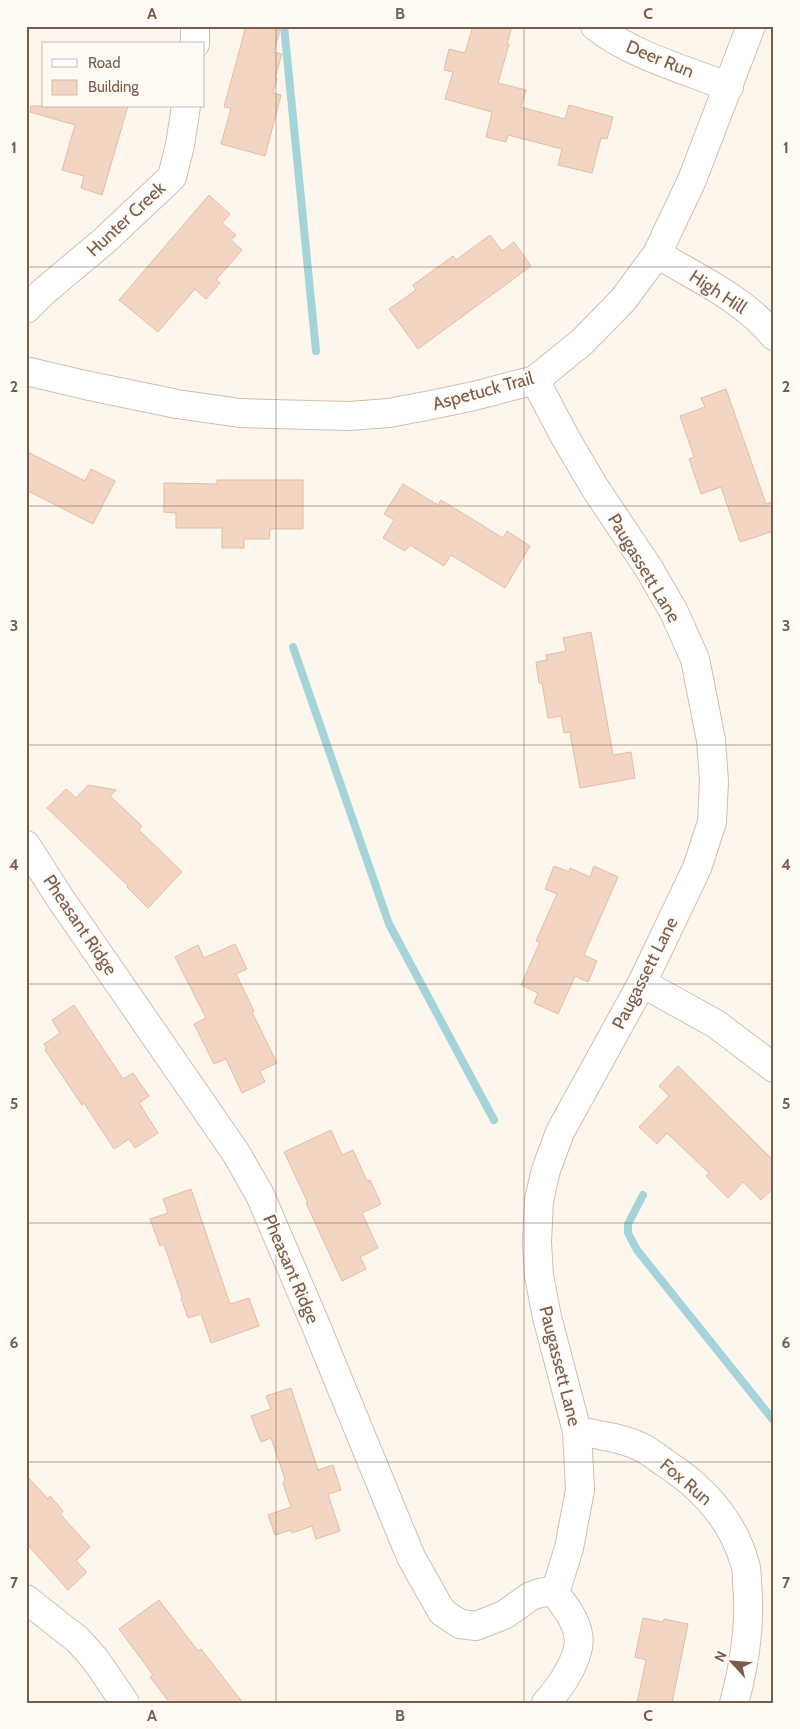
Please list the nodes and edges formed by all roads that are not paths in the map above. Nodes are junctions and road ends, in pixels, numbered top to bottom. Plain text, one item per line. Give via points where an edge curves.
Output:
1 (195, 26) edge
2 (595, 26) edge
3 (751, 26) edge
4 (195, 42) edge
5 (729, 87) junction
6 (186, 108) edge
7 (658, 254) junction
8 (26, 309) edge
9 (774, 336) edge
10 (32, 367) edge
11 (535, 380) junction
12 (26, 845) edge
13 (642, 983) junction
14 (774, 1068) edge
15 (577, 1431) junction
16 (555, 1593) junction
17 (26, 1599) edge
18 (125, 1703) edge
19 (546, 1703) edge
20 (734, 1703) edge

1 - 4 street
2 - 5 street, Deer Run via 639,52
3 - 5 street, Aspetuck Trail
5 - 7 street, Aspetuck Trail
6 - 8 street, Hunter Creek via 172,177
7 - 9 street, High Hill via 747,309
7 - 11 street, Aspetuck Trail via 623,300 582,342
10 - 11 street, Aspetuck Trail via 85,385 168,402 240,413 350,416 423,407
11 - 13 street, Paugassett Lane via 595,488 674,612 695,659 711,740 712,822 697,868
12 - 16 street, Pheasant Ridge via 236,1153 260,1195 411,1557 442,1612 460,1624 476,1626 504,1615 531,1596
13 - 14 street via 716,1024
13 - 15 street, Paugassett Lane via 560,1132 539,1200 538,1276
15 - 16 street, Paugassett Lane via 580,1490 569,1548
15 - 20 street, Fox Run via 615,1438 643,1448 697,1486 729,1527 745,1565 749,1630
16 - 19 street via 574,1621 579,1635 577,1652 567,1673
17 - 18 street via 78,1640

